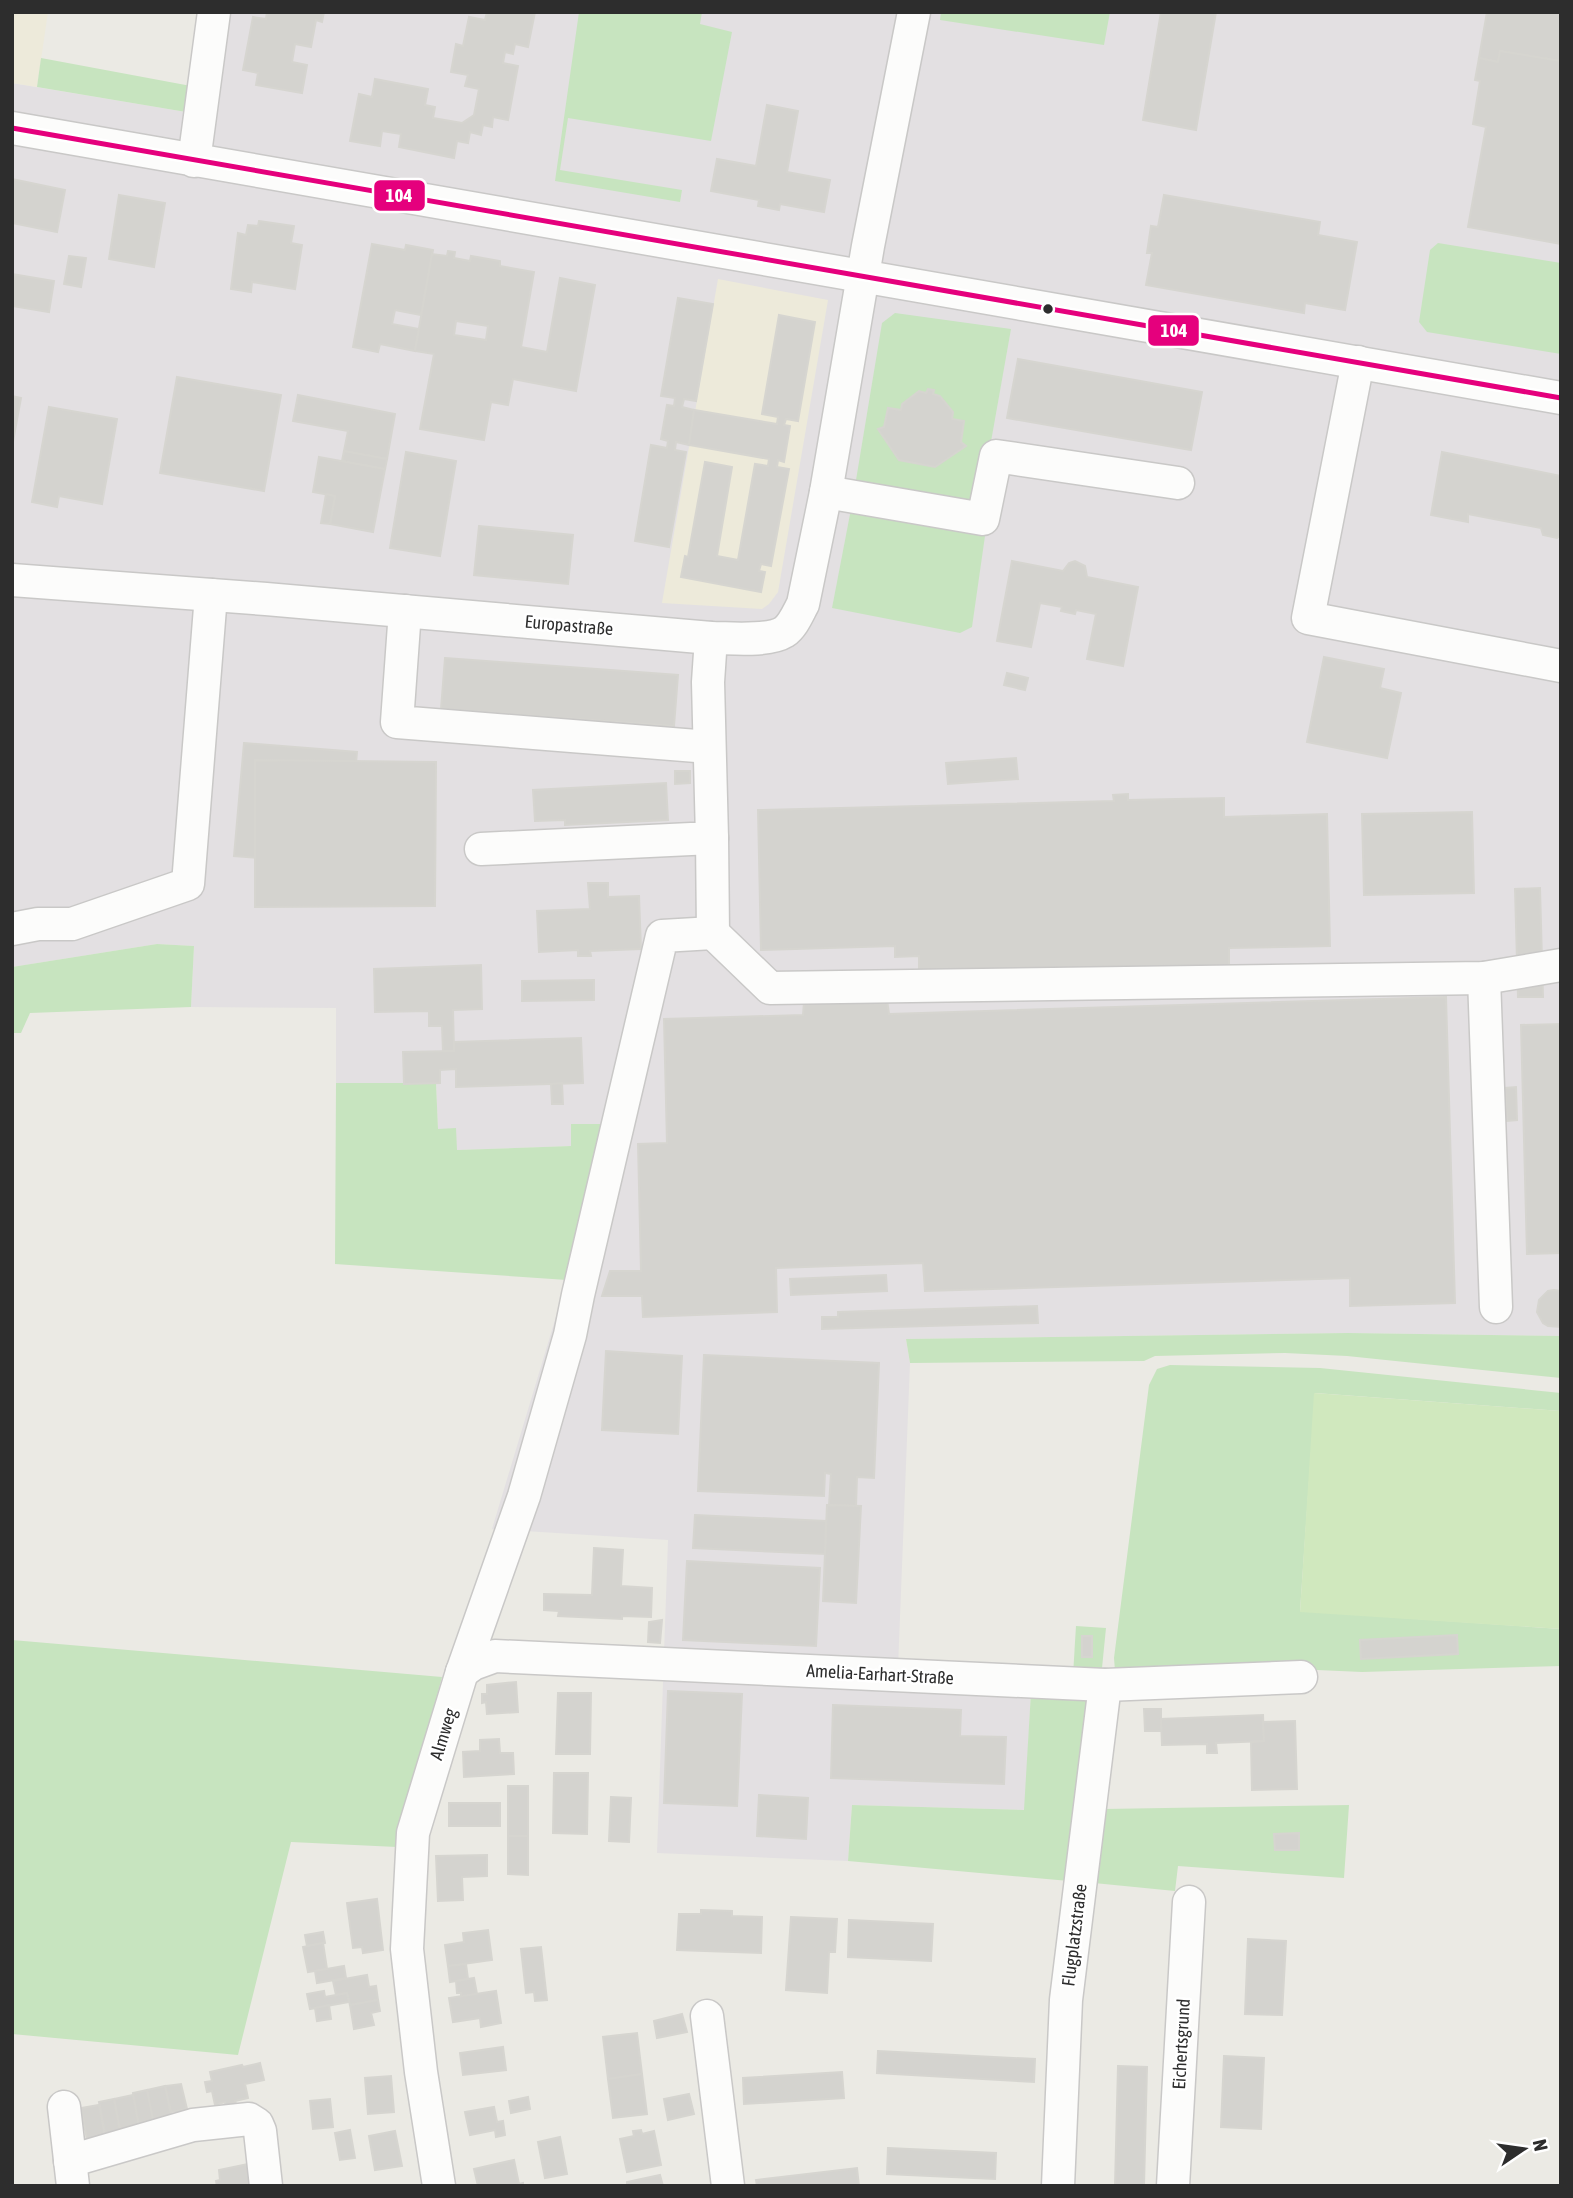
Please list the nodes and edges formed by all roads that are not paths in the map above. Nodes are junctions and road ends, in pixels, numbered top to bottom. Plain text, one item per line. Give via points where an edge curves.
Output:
1 (214, 12) edge
2 (914, 12) edge
3 (12, 128) edge
4 (194, 161) junction
5 (863, 277) junction
6 (1358, 362) junction
7 (1561, 398) edge
8 (1178, 483) dead end
9 (826, 492) junction
10 (12, 580) edge
11 (211, 595) junction
12 (405, 611) junction
13 (711, 638) junction
14 (1561, 666) edge
15 (709, 747) junction
16 (712, 838) junction
17 (481, 849) dead end
18 (12, 929) edge
19 (713, 933) junction
20 (1561, 965) edge
21 (1484, 978) junction
22 (1496, 1307) dead end
23 (462, 1672) junction
24 (1301, 1677) dead end
25 (1105, 1685) junction
26 (1189, 1902) dead end
27 (707, 2017) dead end
28 (64, 2107) dead end
29 (72, 2173) edge
30 (266, 2186) edge
31 (439, 2186) edge
32 (728, 2186) edge
33 (1058, 2186) edge
34 (1173, 2186) edge

1 - 4 street
2 - 5 street, Europastraße
3 - 4 street
4 - 5 street
5 - 6 street
5 - 9 street, Europastraße
6 - 7 street
6 - 14 street via 1308,618
8 - 9 street via 996,456 983,519
9 - 13 street, Europastraße via 803,604 785,632 772,637
10 - 11 street, Europastraße
11 - 12 street, Europastraße
11 - 18 street via 188,884 72,924
12 - 13 street, Europastraße
12 - 15 street via 397,722
13 - 15 street
15 - 16 street
16 - 17 street
16 - 19 street
19 - 21 street via 771,988
19 - 23 street, Almweg via 662,936 570,1335 524,1496
20 - 21 street
21 - 22 street
23 - 25 street, Amelia-Earhart-Straße via 495,1656
23 - 31 street, Almweg via 413,1833 407,1949
24 - 25 street, Amelia-Earhart-Straße
25 - 33 street, Flugplatzstraße via 1066,2000
26 - 34 street, Eichertsgrund
27 - 32 street
28 - 29 street
29 - 30 street via 193,2125 249,2119 260,2131

